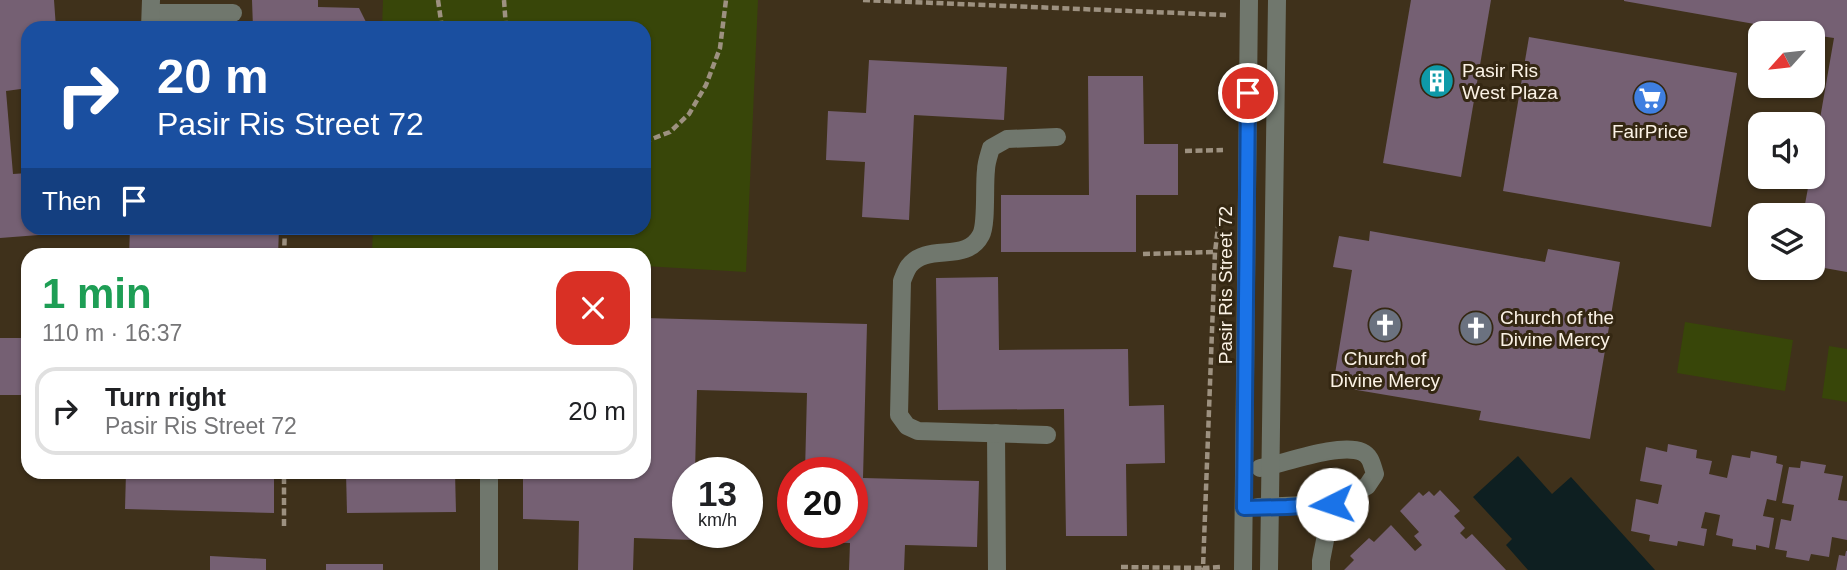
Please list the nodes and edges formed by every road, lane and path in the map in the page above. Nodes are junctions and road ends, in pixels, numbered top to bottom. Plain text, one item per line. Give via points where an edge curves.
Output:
1 (438, 0) edge
2 (504, 0) edge
3 (726, 0) edge
4 (863, 0) edge
5 (1249, 0) edge
6 (1277, 0) edge
7 (1231, 8) dead end
8 (233, 13) dead end
9 (151, 14) edge
10 (441, 21) edge
11 (506, 21) edge
12 (1057, 137) dead end
13 (651, 139) edge
14 (1218, 150) dead end
15 (1185, 151) dead end
16 (1221, 201) dead end
17 (1215, 252) junction
18 (1143, 254) dead end
19 (996, 433) junction
20 (1047, 435) dead end
21 (1270, 466) junction
22 (1245, 470) junction
23 (284, 479) edge
24 (489, 479) edge
25 (1332, 504) junction
26 (1270, 507) junction
27 (1244, 508) junction
28 (284, 526) dead end
29 (1121, 567) dead end
30 (1243, 568) edge
31 (1203, 569) edge
32 (489, 570) edge
33 (997, 570) edge
34 (1269, 570) edge
35 (1321, 570) edge

1 - 10 path
2 - 11 path
3 - 13 path via 720,48 706,85 689,114 670,132
4 - 7 path via 1231,15
5 - 22 street, Pasir Ris Street 72
6 - 21 street
8 - 9 street
12 - 19 street via 1007,139 991,148 983,233 974,246 961,252 919,257 902,281 900,415 907,426 918,431
14 - 15 path
16 - 17 path
17 - 18 path
17 - 31 path
19 - 20 street
19 - 33 street
21 - 22 street
21 - 25 street via 1343,449 1362,452 1371,460 1374,474 1367,485
21 - 26 street
22 - 27 street, Pasir Ris Street 72
23 - 28 path
24 - 32 street
25 - 26 street
25 - 35 street
26 - 27 street
26 - 34 street
27 - 30 street, Pasir Ris Street 72
29 - 31 path
30 - 31 path

